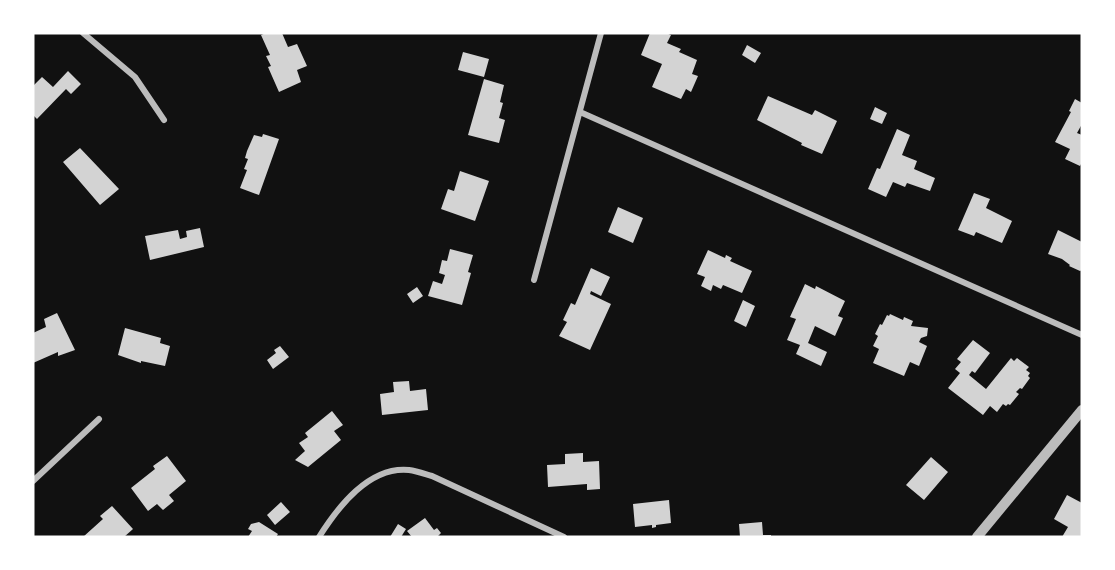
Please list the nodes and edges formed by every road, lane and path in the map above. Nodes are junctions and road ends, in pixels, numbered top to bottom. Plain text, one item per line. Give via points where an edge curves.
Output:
1 (82, 33) edge
2 (600, 33) edge
3 (580, 112) junction
4 (164, 120) dead end
5 (534, 280) dead end
6 (1082, 336) edge
7 (1082, 410) edge
8 (99, 419) dead end
9 (33, 481) edge
10 (319, 537) edge
11 (564, 537) edge
12 (976, 537) edge

1 - 4 street via 135,77
2 - 3 street
3 - 5 street
3 - 6 street
7 - 12 street
8 - 9 street
10 - 11 street via 341,505 373,479 409,470 432,476

